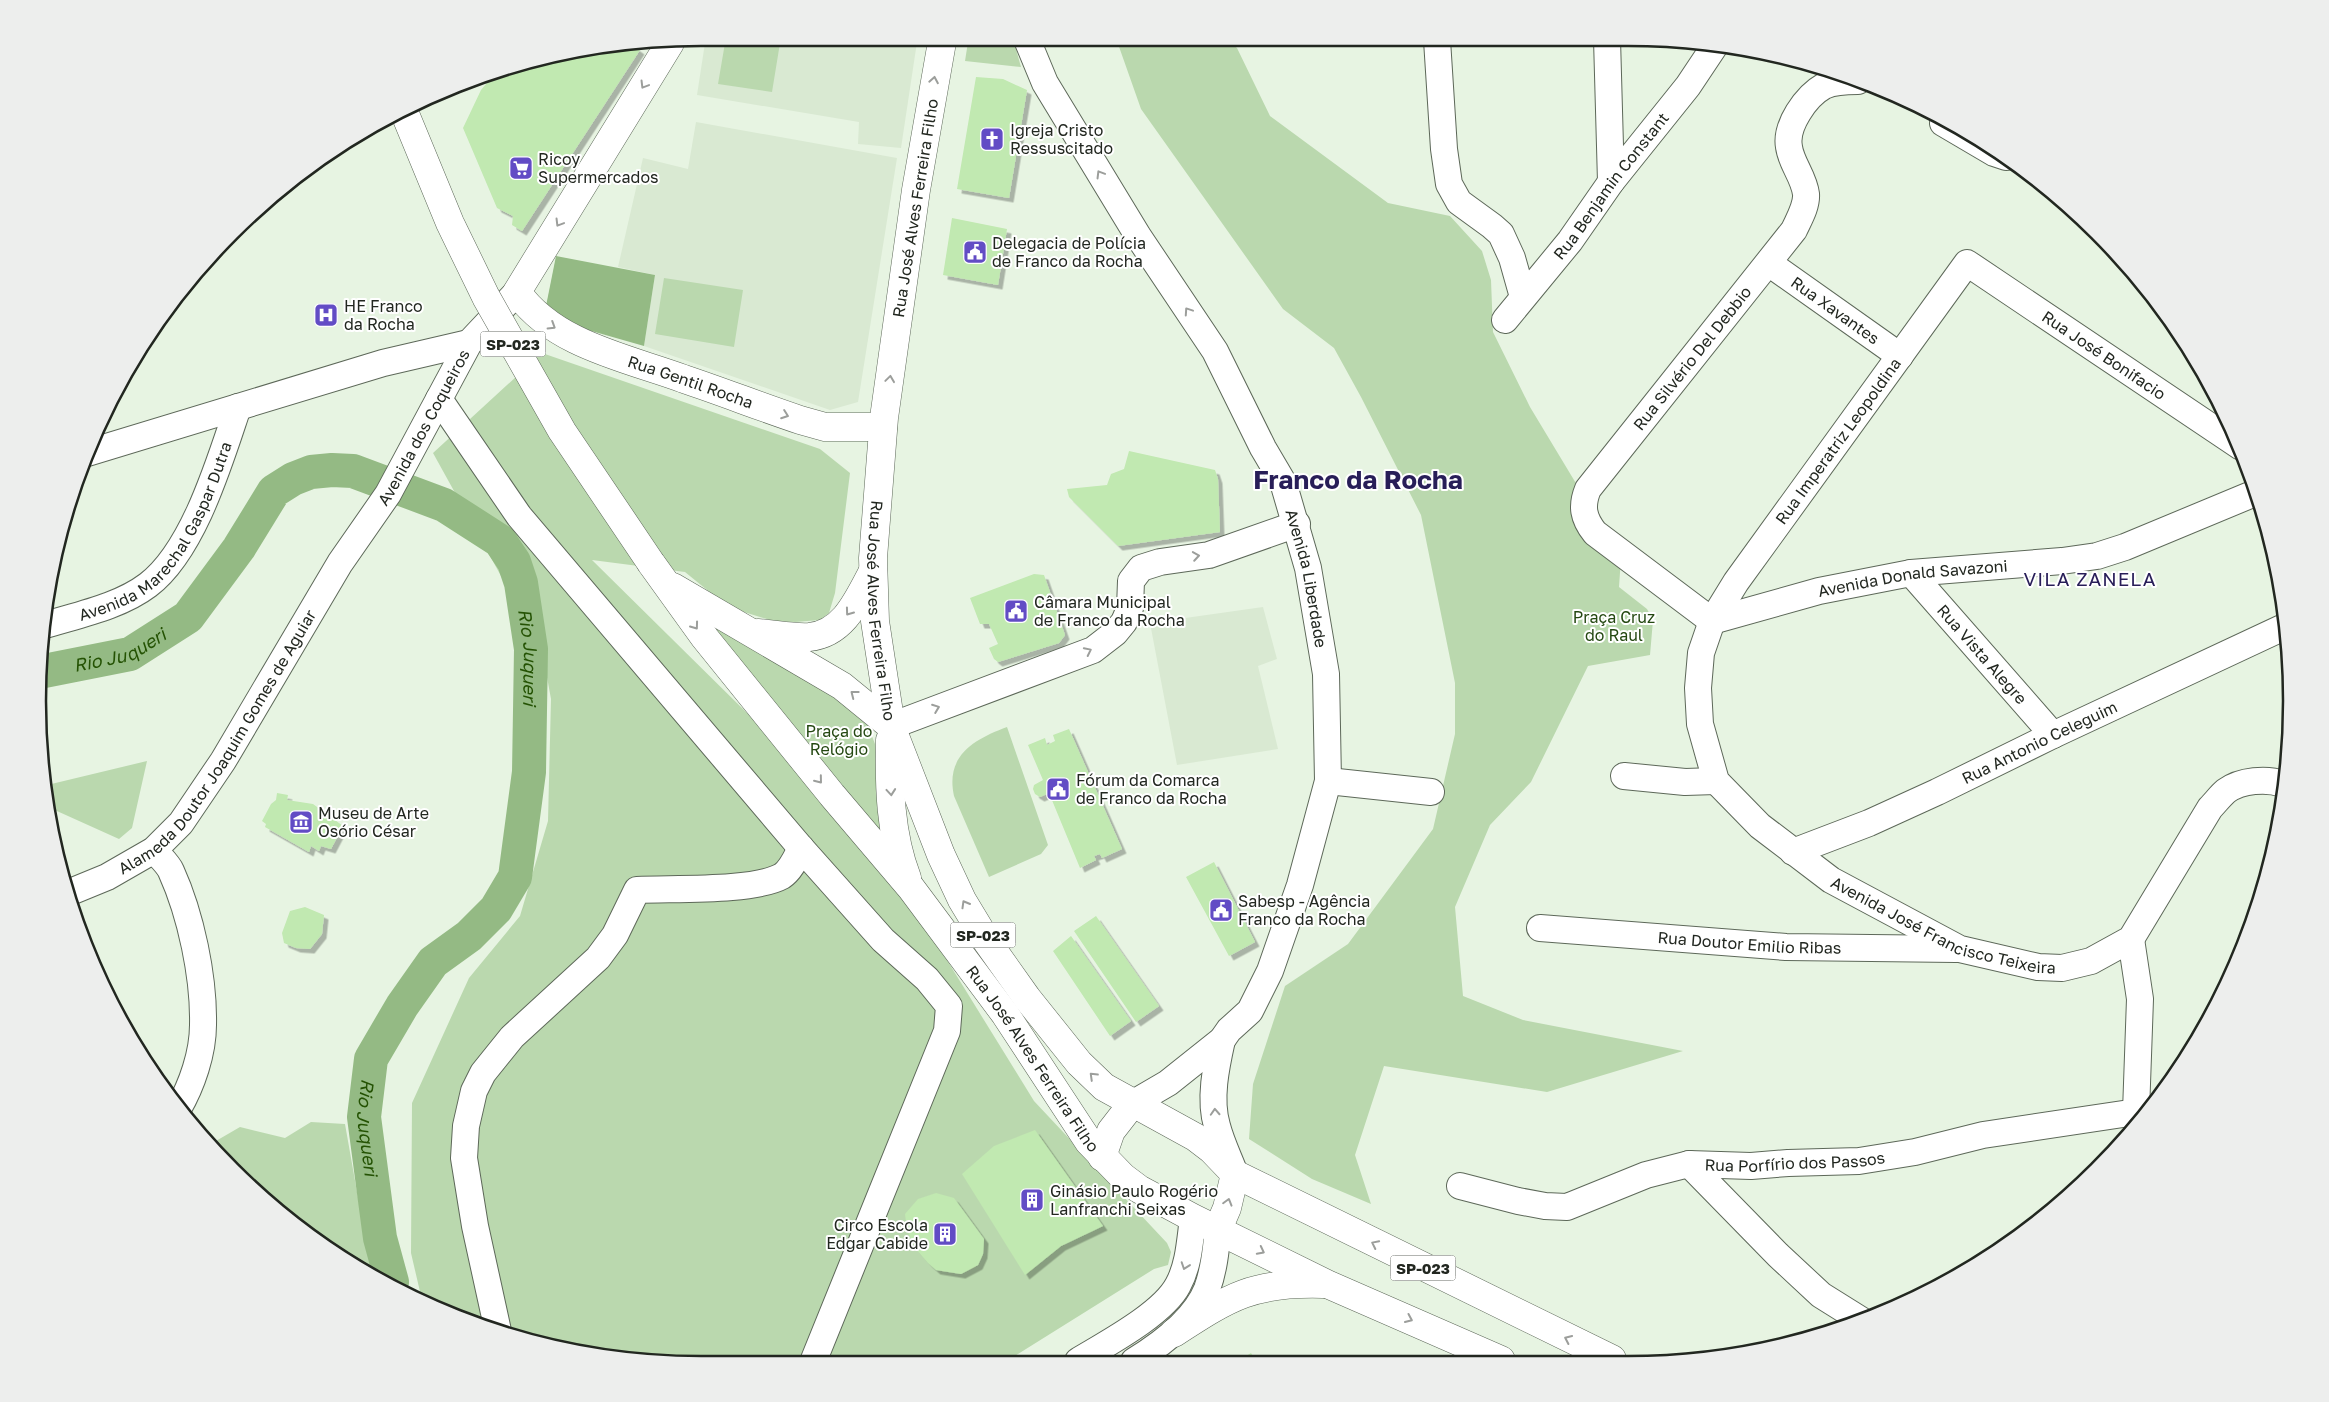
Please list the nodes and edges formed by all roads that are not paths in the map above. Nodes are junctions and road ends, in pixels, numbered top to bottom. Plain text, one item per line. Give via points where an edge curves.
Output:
1 (941, 46) edge
2 (1029, 46) edge
3 (1437, 46) edge
4 (1607, 46) edge
5 (667, 48) edge
6 (1711, 52) edge
7 (1840, 82) edge
8 (405, 117) edge
9 (1611, 182) junction
10 (1967, 263) joint
11 (1770, 264) junction
12 (517, 292) junction
13 (1523, 297) junction
14 (1505, 320) dead end
15 (469, 344) junction
16 (1900, 356) junction
17 (439, 399) junction
18 (238, 407) junction
19 (883, 427) junction
20 (2227, 438) edge
21 (96, 450) edge
22 (2249, 495) edge
23 (1297, 524) junction
24 (340, 563) joint
25 (874, 570) junction
26 (1912, 573) junction
27 (669, 585) junction
28 (1712, 621) junction
29 (51, 623) edge
30 (2278, 629) edge
31 (748, 632) junction
32 (890, 726) junction
33 (2052, 735) junction
34 (1624, 776) dead end
35 (1328, 781) junction
36 (1716, 781) junction
37 (2277, 782) edge
38 (1431, 792) dead end
39 (801, 848) junction
40 (154, 850) junction
41 (1793, 852) junction
42 (911, 888) junction
43 (75, 890) edge
44 (1540, 928) dead end
45 (2131, 939) junction
46 (1960, 950) junction
47 (1222, 1040) junction
48 (182, 1101) edge
49 (1132, 1104) junction
50 (2140, 1109) edge
51 (2137, 1112) edge
52 (1102, 1158) junction
53 (1689, 1164) junction
54 (1236, 1174) junction
55 (1460, 1186) dead end
56 (1193, 1218) junction
57 (1218, 1229) junction
58 (1327, 1284) junction
59 (1854, 1315) edge
60 (496, 1323) edge
61 (1174, 1333) junction
62 (815, 1356) edge
63 (1086, 1356) edge
64 (1142, 1356) edge
65 (1492, 1356) edge
66 (1606, 1356) edge

19 -> 1 main road, Rua José Alves Ferreira Filho / SP-023 via 916,190
23 -> 2 street, Avenida Liberdade via 1284,482 1263,448 1215,351 1138,236 1055,100
3 - 13 street via 1449,184 1459,202 1500,234 1512,258
4 - 9 street
5 -> 12 main road, Avenida dos Coqueiros
6 - 9 street, Rua Benjamin Constant via 1688,86
7 - 11 street, Rua Silvério Del Debbio via 1824,86 1806,102 1791,123 1789,148 1804,185 1805,206 1794,230
8 - 27 main road, SP-023, bridge via 450,223 486,297 562,431
9 - 13 street, Rua Benjamin Constant via 1570,241
10 - 16 street, Rua Imperatriz Leopoldina
10 - 20 street, Rua José Bonifacio
11 - 16 street, Rua Xavantes
11 - 28 street, Rua Silvério Del Debbio via 1594,481 1584,498 1584,514 1595,533
12 - 15 street, Avenida dos Coqueiros
12 -> 19 main road, Rua Gentil Rocha via 535,314 552,327 614,355 825,427
13 - 14 street, Rua Benjamin Constant
15 - 17 street, Avenida dos Coqueiros
15 - 18 street, Avenida Marechal Gaspar Dutra via 383,363
16 - 28 street, Rua Imperatriz Leopoldina via 1736,582
17 - 24 street, Avenida dos Coqueiros via 388,494
17 - 39 street via 519,516
18 - 21 street, Avenida Marechal Gaspar Dutra
18 - 29 street, Avenida Marechal Gaspar Dutra via 219,463 191,530 177,554 149,584 128,597
19 - 25 main road, Rua José Alves Ferreira Filho / SP-023
22 - 26 street, Avenida Donald Savazoni via 2097,556
32 -> 23 street via 1093,650 1124,622 1130,608 1131,581 1141,568 1209,554
23 - 35 street, Avenida Liberdade via 1326,674
24 - 40 street, Alameda Doutor Joaquim Gomes de Aguiar via 223,761 181,823
25 -> 31 main road via 852,610 841,624 826,632 809,637
25 - 32 main road, Rua José Alves Ferreira Filho / SP-023 via 875,621
26 - 28 street, Avenida Donald Savazoni via 1819,591
26 - 33 street, Rua Vista Alegre
27 - 31 main road, SP-023
27 -> 42 main road, SP-023 via 705,638
28 - 36 street, Avenida José Francisco Teixeira via 1701,653 1698,688 1700,724
30 - 33 street, Rua Antonio Celeguim
32 -> 31 main road, SP-023 via 842,686
32 -> 42 main road via 893,814 901,862
49 -> 32 main road, Rua José Alves Ferreira Filho / SP-023 via 1104,1087 1079,1063 988,943 962,900 941,855
33 - 41 street, Rua Antonio Celeguim via 1869,823
34 - 36 street via 1685,782
35 - 38 street
35 - 47 street, Avenida Liberdade via 1300,885 1270,971 1250,1011
36 - 41 street, Avenida José Francisco Teixeira via 1760,826
37 - 45 street via 2248,782 2227,790 2210,808
39 - 60 street via 790,868 772,880 730,886 637,890 615,936 598,958 512,1037 483,1073 474,1091 466,1126 464,1158
39 - 62 street via 883,940 927,979 949,1006 946,1031
40 - 43 street, Alameda Doutor Joaquim Gomes de Aguiar via 107,877
40 - 48 street via 170,870 196,952 203,1025 200,1050
41 - 46 street, Avenida José Francisco Teixeira via 1831,880
42 - 52 main road, Rua José Alves Ferreira Filho / SP-023 via 1005,1014
44 - 46 street, Rua Doutor Emilio Ribas via 1786,947
45 - 46 street, Avenida José Francisco Teixeira via 2091,961 2062,968 2038,967
45 - 50 street via 2140,1000
47 - 49 street, Avenida Liberdade via 1168,1083
54 -> 47 street via 1216,1125 1215,1084
49 - 52 main road via 1111,1131
49 - 54 main road, SP-023 via 1195,1137
51 - 53 street, Rua Porfírio dos Passos via 1983,1135 1859,1161 1750,1166
52 - 56 main road, SP-023 via 1139,1189
53 - 55 street, Rua Porfírio dos Passos via 1646,1175 1567,1207 1545,1206
53 - 59 street via 1821,1295
57 -> 54 main road
66 -> 54 main road, SP-023
56 - 57 main road, SP-023
56 -> 63 street via 1189,1254 1178,1285 1160,1306
57 -> 58 main road, SP-023
57 - 61 street via 1206,1291
58 - 61 main road via 1256,1288 1219,1304
58 -> 65 main road, SP-023
61 - 64 street

